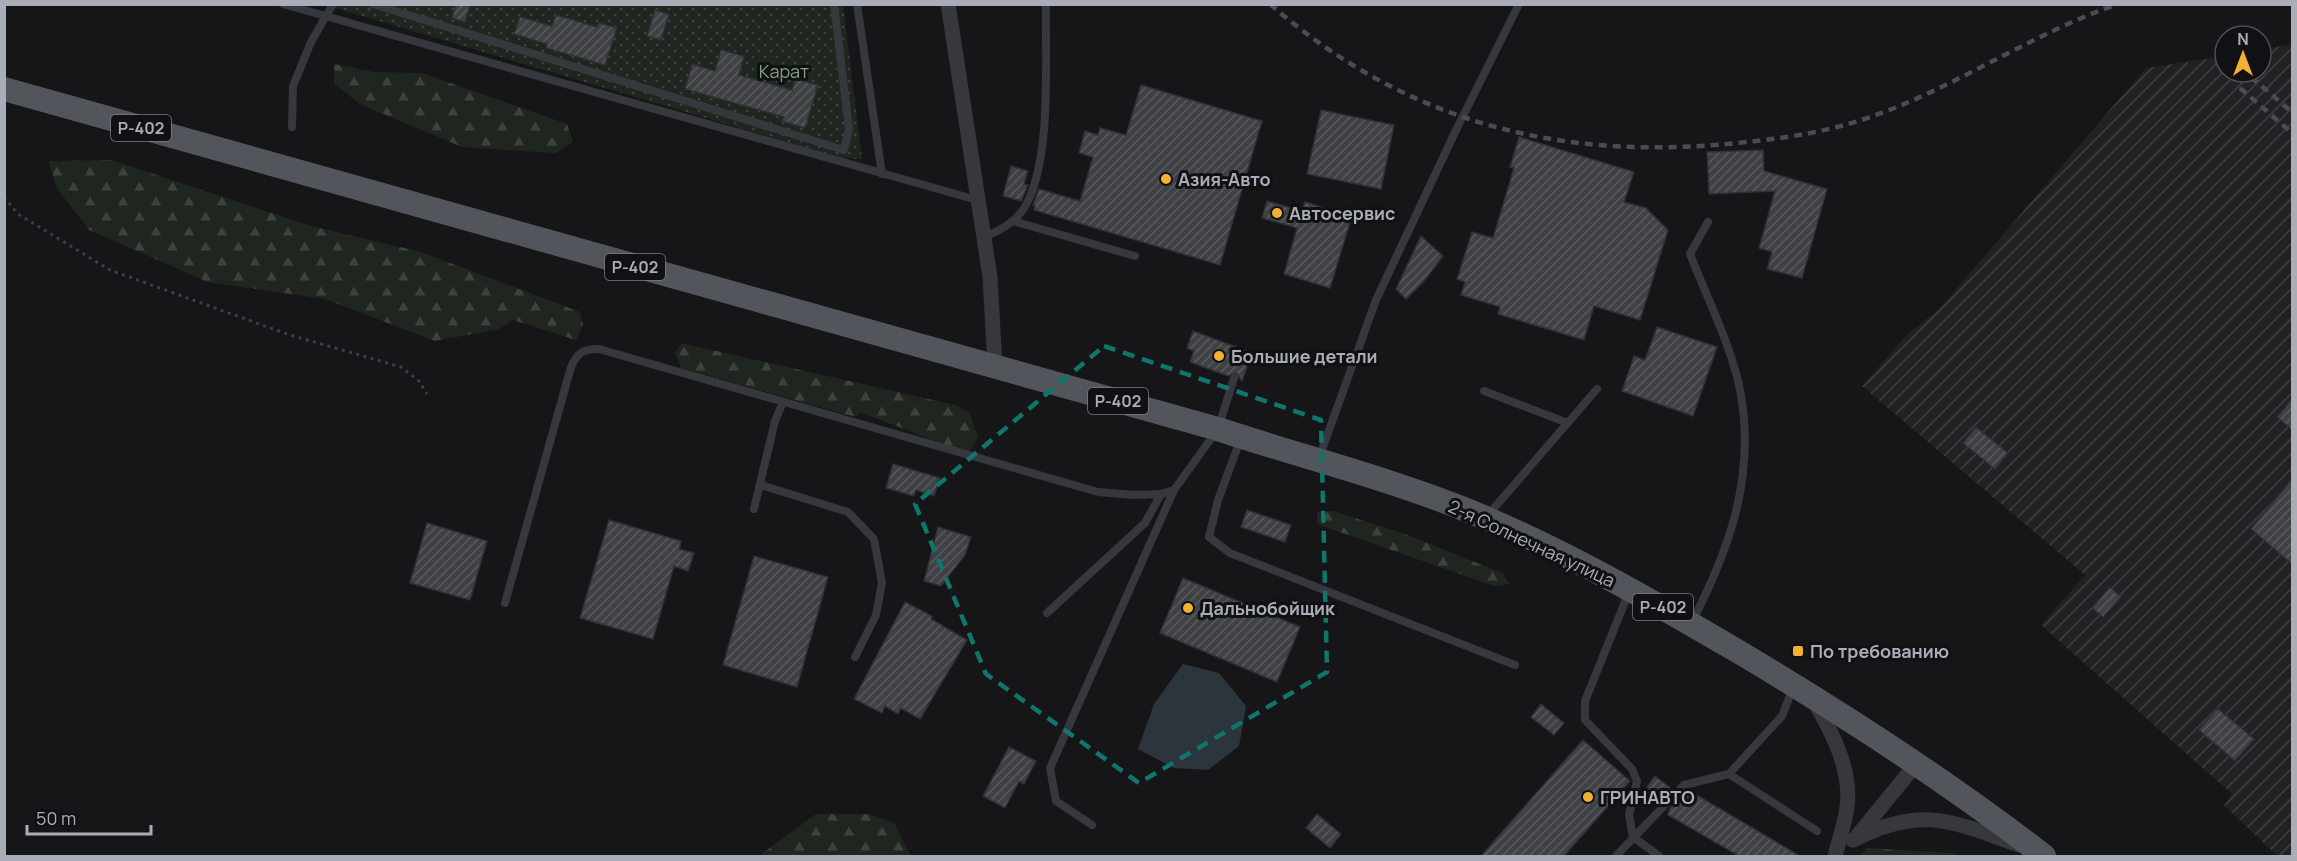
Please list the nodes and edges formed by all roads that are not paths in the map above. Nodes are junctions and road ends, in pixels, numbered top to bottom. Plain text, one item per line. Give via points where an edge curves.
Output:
1 (283, 4) edge
2 (333, 4) edge
3 (373, 4) edge
4 (834, 4) edge
5 (857, 4) edge
6 (948, 4) edge
7 (1046, 4) edge
8 (1519, 4) edge
9 (326, 17) junction
10 (4, 89) edge
11 (292, 127) dead end
12 (882, 174) junction
13 (977, 200) junction
14 (1013, 221) junction
15 (1708, 222) dead end
16 (982, 238) junction
17 (1135, 256) dead end
18 (995, 366) junction
19 (1234, 378) dead end
20 (1597, 389) dead end
21 (1484, 391) dead end
22 (783, 402) junction
23 (1568, 423) junction
24 (1218, 429) junction
25 (1242, 437) junction
26 (1318, 460) junction
27 (761, 484) junction
28 (1174, 490) junction
29 (1161, 494) junction
30 (754, 509) dead end
31 (1485, 519) junction
32 (1631, 588) junction
33 (505, 603) dead end
34 (1047, 613) dead end
35 (1692, 624) junction
36 (855, 657) dead end
37 (1515, 665) dead end
38 (1802, 689) junction
39 (1917, 764) junction
40 (1729, 774) junction
41 (1092, 825) dead end
42 (1817, 831) dead end
43 (1633, 837) junction
44 (1853, 840) junction
45 (2041, 854) edge
46 (1616, 856) edge
47 (1659, 856) edge
48 (1837, 856) edge

1 - 9 lane
2 - 9 lane
3 - 4 lane via 844,150 849,129
5 - 12 lane
6 - 13 street
7 - 14 lane via 1045,128 1026,205
8 - 26 lane via 1376,300
9 - 11 lane via 293,86
9 - 12 lane
10 - 18 main road, Р-402
12 - 13 lane
13 - 16 street
14 - 16 lane
14 - 17 lane
15 - 35 lane via 1690,254 1741,394 1744,466 1738,508 1719,570
16 - 18 street via 990,278
18 - 24 main road, 2-я Солнечная улица / Р-402
19 - 24 lane
20 - 23 lane
21 - 23 lane
22 - 27 lane
22 - 29 lane via 1098,492
22 - 33 lane via 599,349 585,349 576,356
23 - 31 lane
24 - 25 main road, 2-я Солнечная улица / Р-402
24 - 28 lane
25 - 26 main road, 2-я Солнечная улица / Р-402
25 - 37 lane via 1218,500 1209,537 1230,553
26 - 31 main road, 2-я Солнечная улица / Р-402 via 1395,484
27 - 30 lane
27 - 36 lane via 848,512 874,539 882,583 876,615
28 - 29 lane
28 - 41 lane via 1050,768 1056,801
29 - 34 lane via 1144,523
31 - 32 main road, 2-я Солнечная улица / Р-402
32 - 35 main road, 2-я Солнечная улица / Р-402
32 - 43 lane via 1586,701 1585,720 1632,769 1637,781 1629,815
35 - 38 main road, 2-я Солнечная улица / Р-402
38 - 39 main road, 2-я Солнечная улица / Р-402
38 - 40 lane
38 - 48 street via 1835,743 1846,780 1848,806
39 - 44 street
39 - 45 main road, 2-я Солнечная улица / Р-402
40 - 42 lane
40 - 43 lane via 1684,785
43 - 46 lane
43 - 47 lane
44 - 45 street via 1881,826 1919,819 1978,830
44 - 48 street

